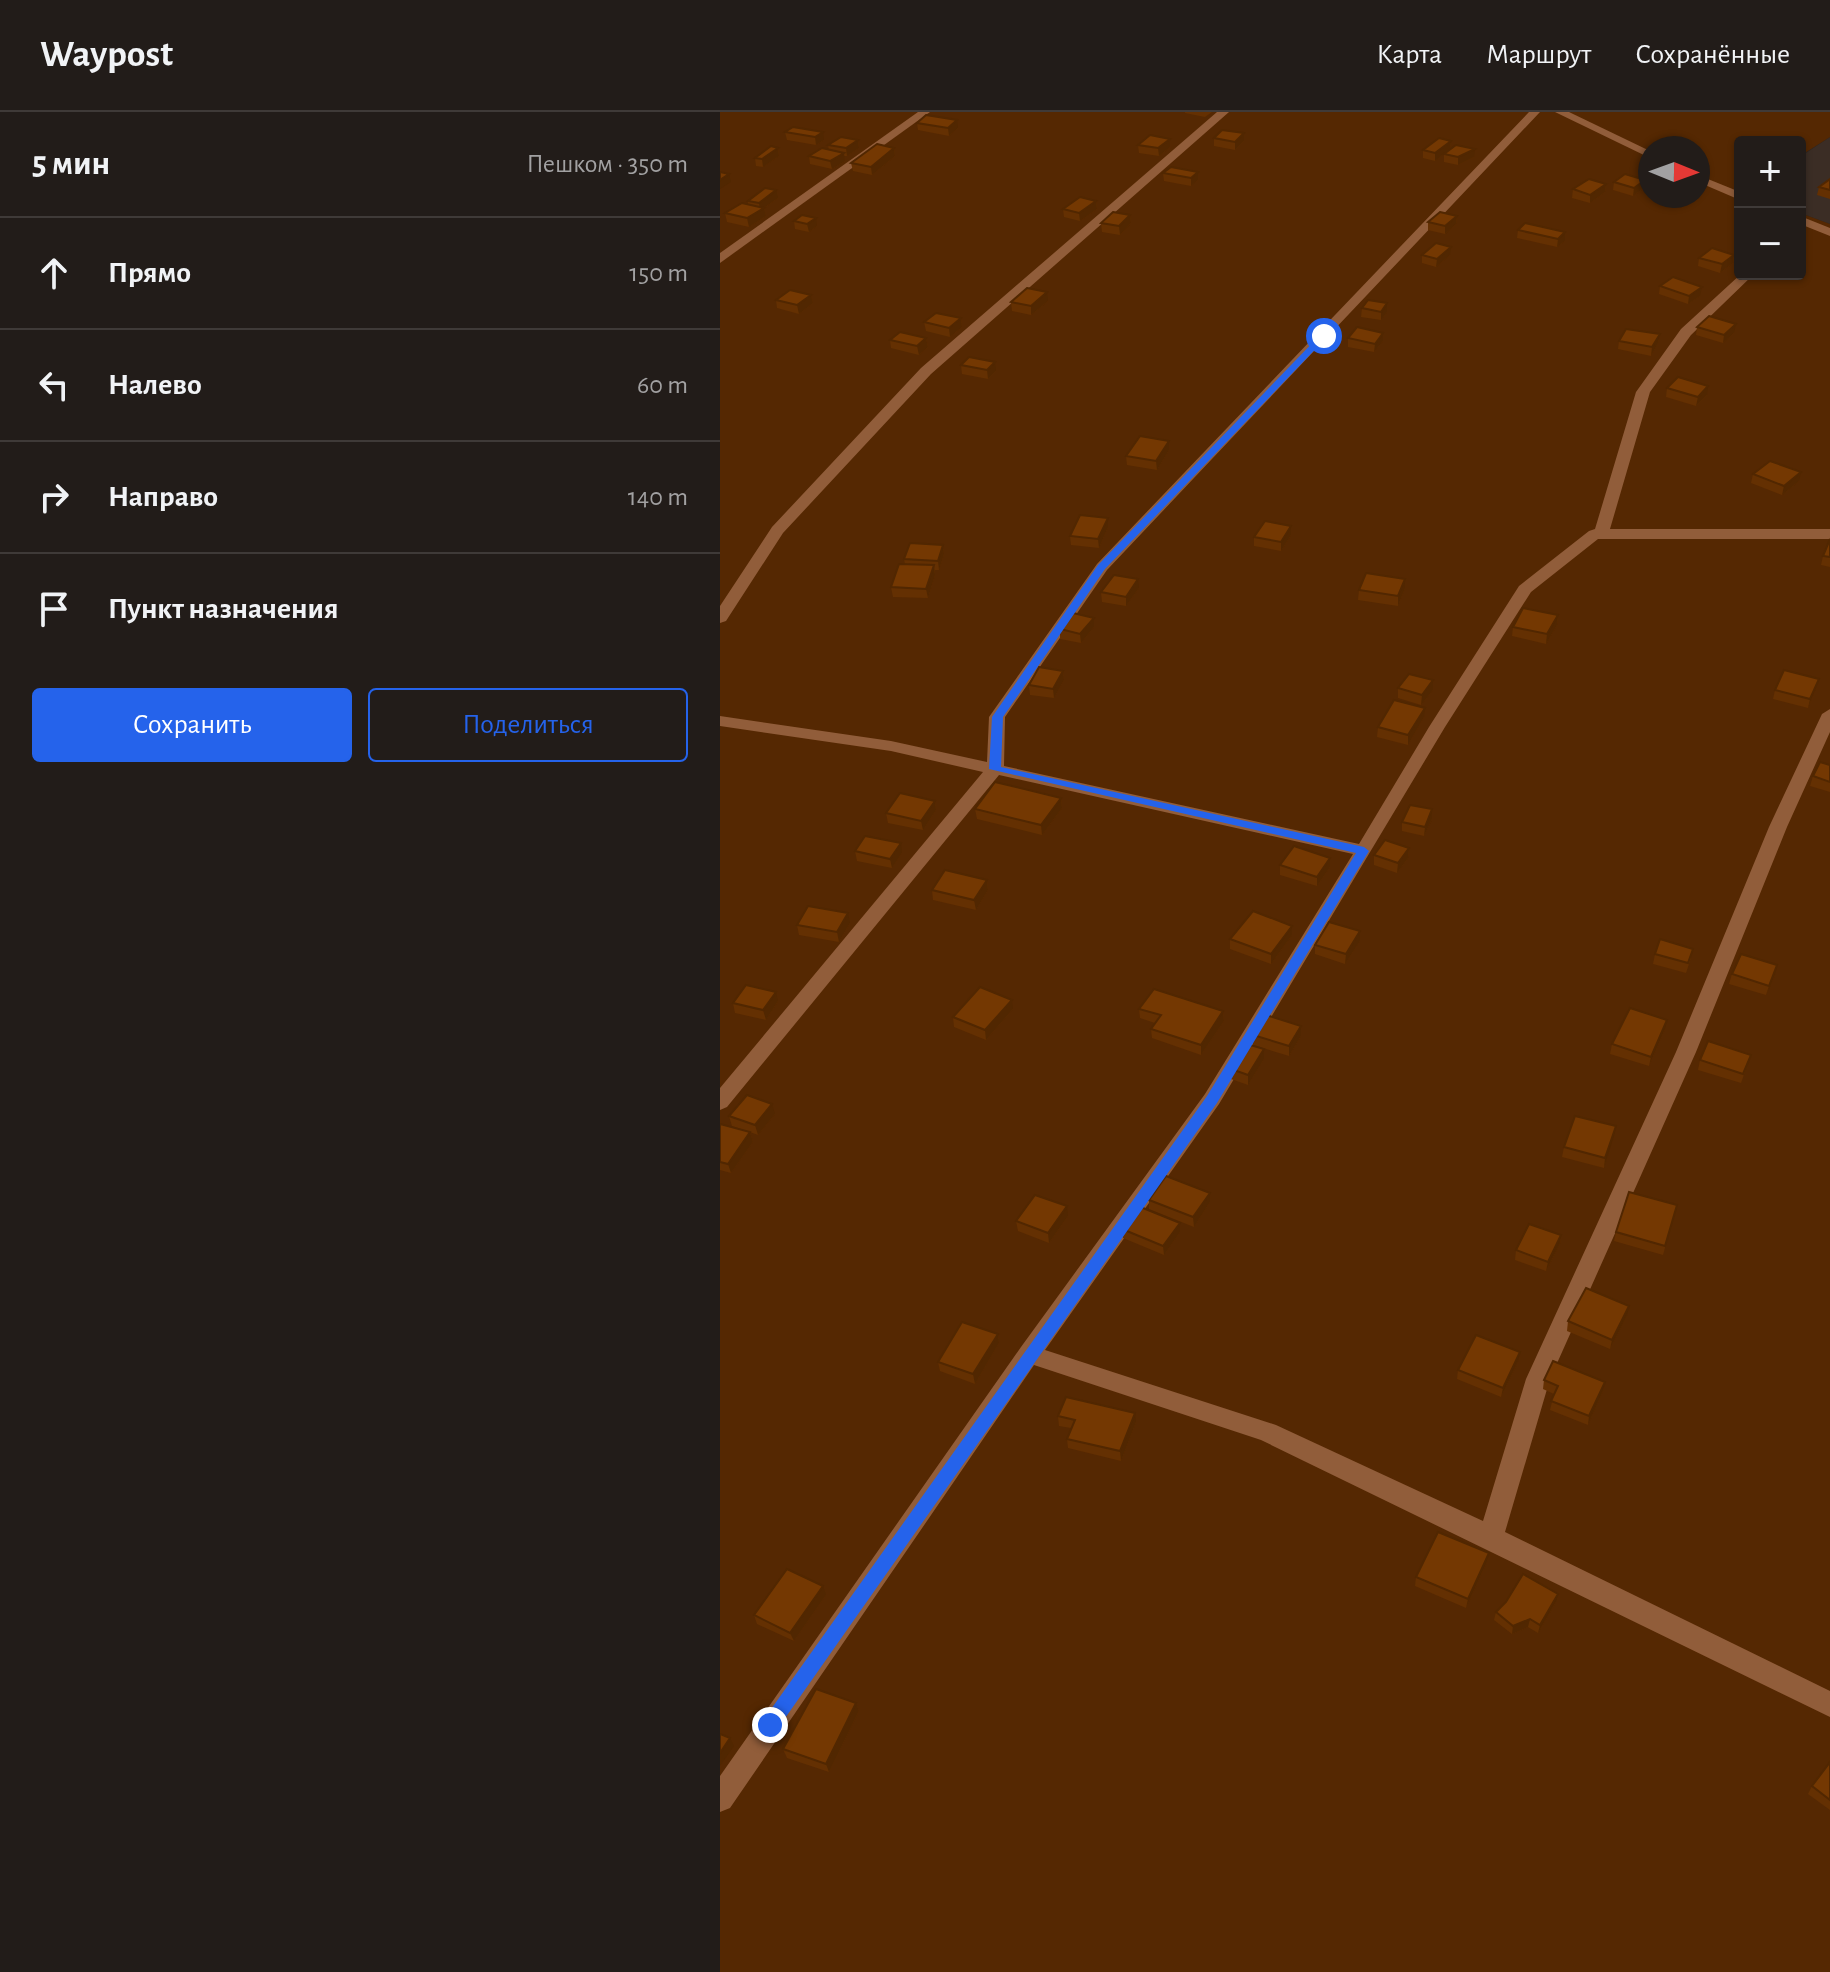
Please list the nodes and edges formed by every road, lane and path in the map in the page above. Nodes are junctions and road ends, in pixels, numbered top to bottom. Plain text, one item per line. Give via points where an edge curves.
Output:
1 (925, 112) edge
2 (1224, 112) edge
3 (1535, 112) edge
4 (1560, 112) edge
5 (1638, 149) edge
6 (1710, 183) edge
7 (1734, 193) edge
8 (1806, 224) edge
9 (1830, 232) edge
10 (720, 259) edge
11 (1742, 280) edge
12 (1601, 534) junction
13 (1830, 534) edge
14 (720, 618) edge
15 (1830, 714) edge
16 (720, 721) edge
17 (995, 769) junction
18 (1364, 851) junction
19 (720, 1102) edge
20 (1029, 1354) junction
21 (1491, 1537) junction
22 (1830, 1704) edge
23 (720, 1799) edge

1 - 10 lane
2 - 14 lane via 926,371 777,530
3 - 17 lane via 1102,567 997,717
4 - 5 lane
6 - 7 lane
8 - 9 lane
11 - 12 lane via 1686,332 1643,392
12 - 13 lane
12 - 18 lane via 1594,534 1525,589
15 - 21 lane via 1686,1052 1538,1379
16 - 17 lane via 891,746
17 - 18 lane
17 - 19 lane
18 - 20 lane via 1212,1099
20 - 21 lane via 1268,1432
20 - 23 lane
21 - 22 lane

